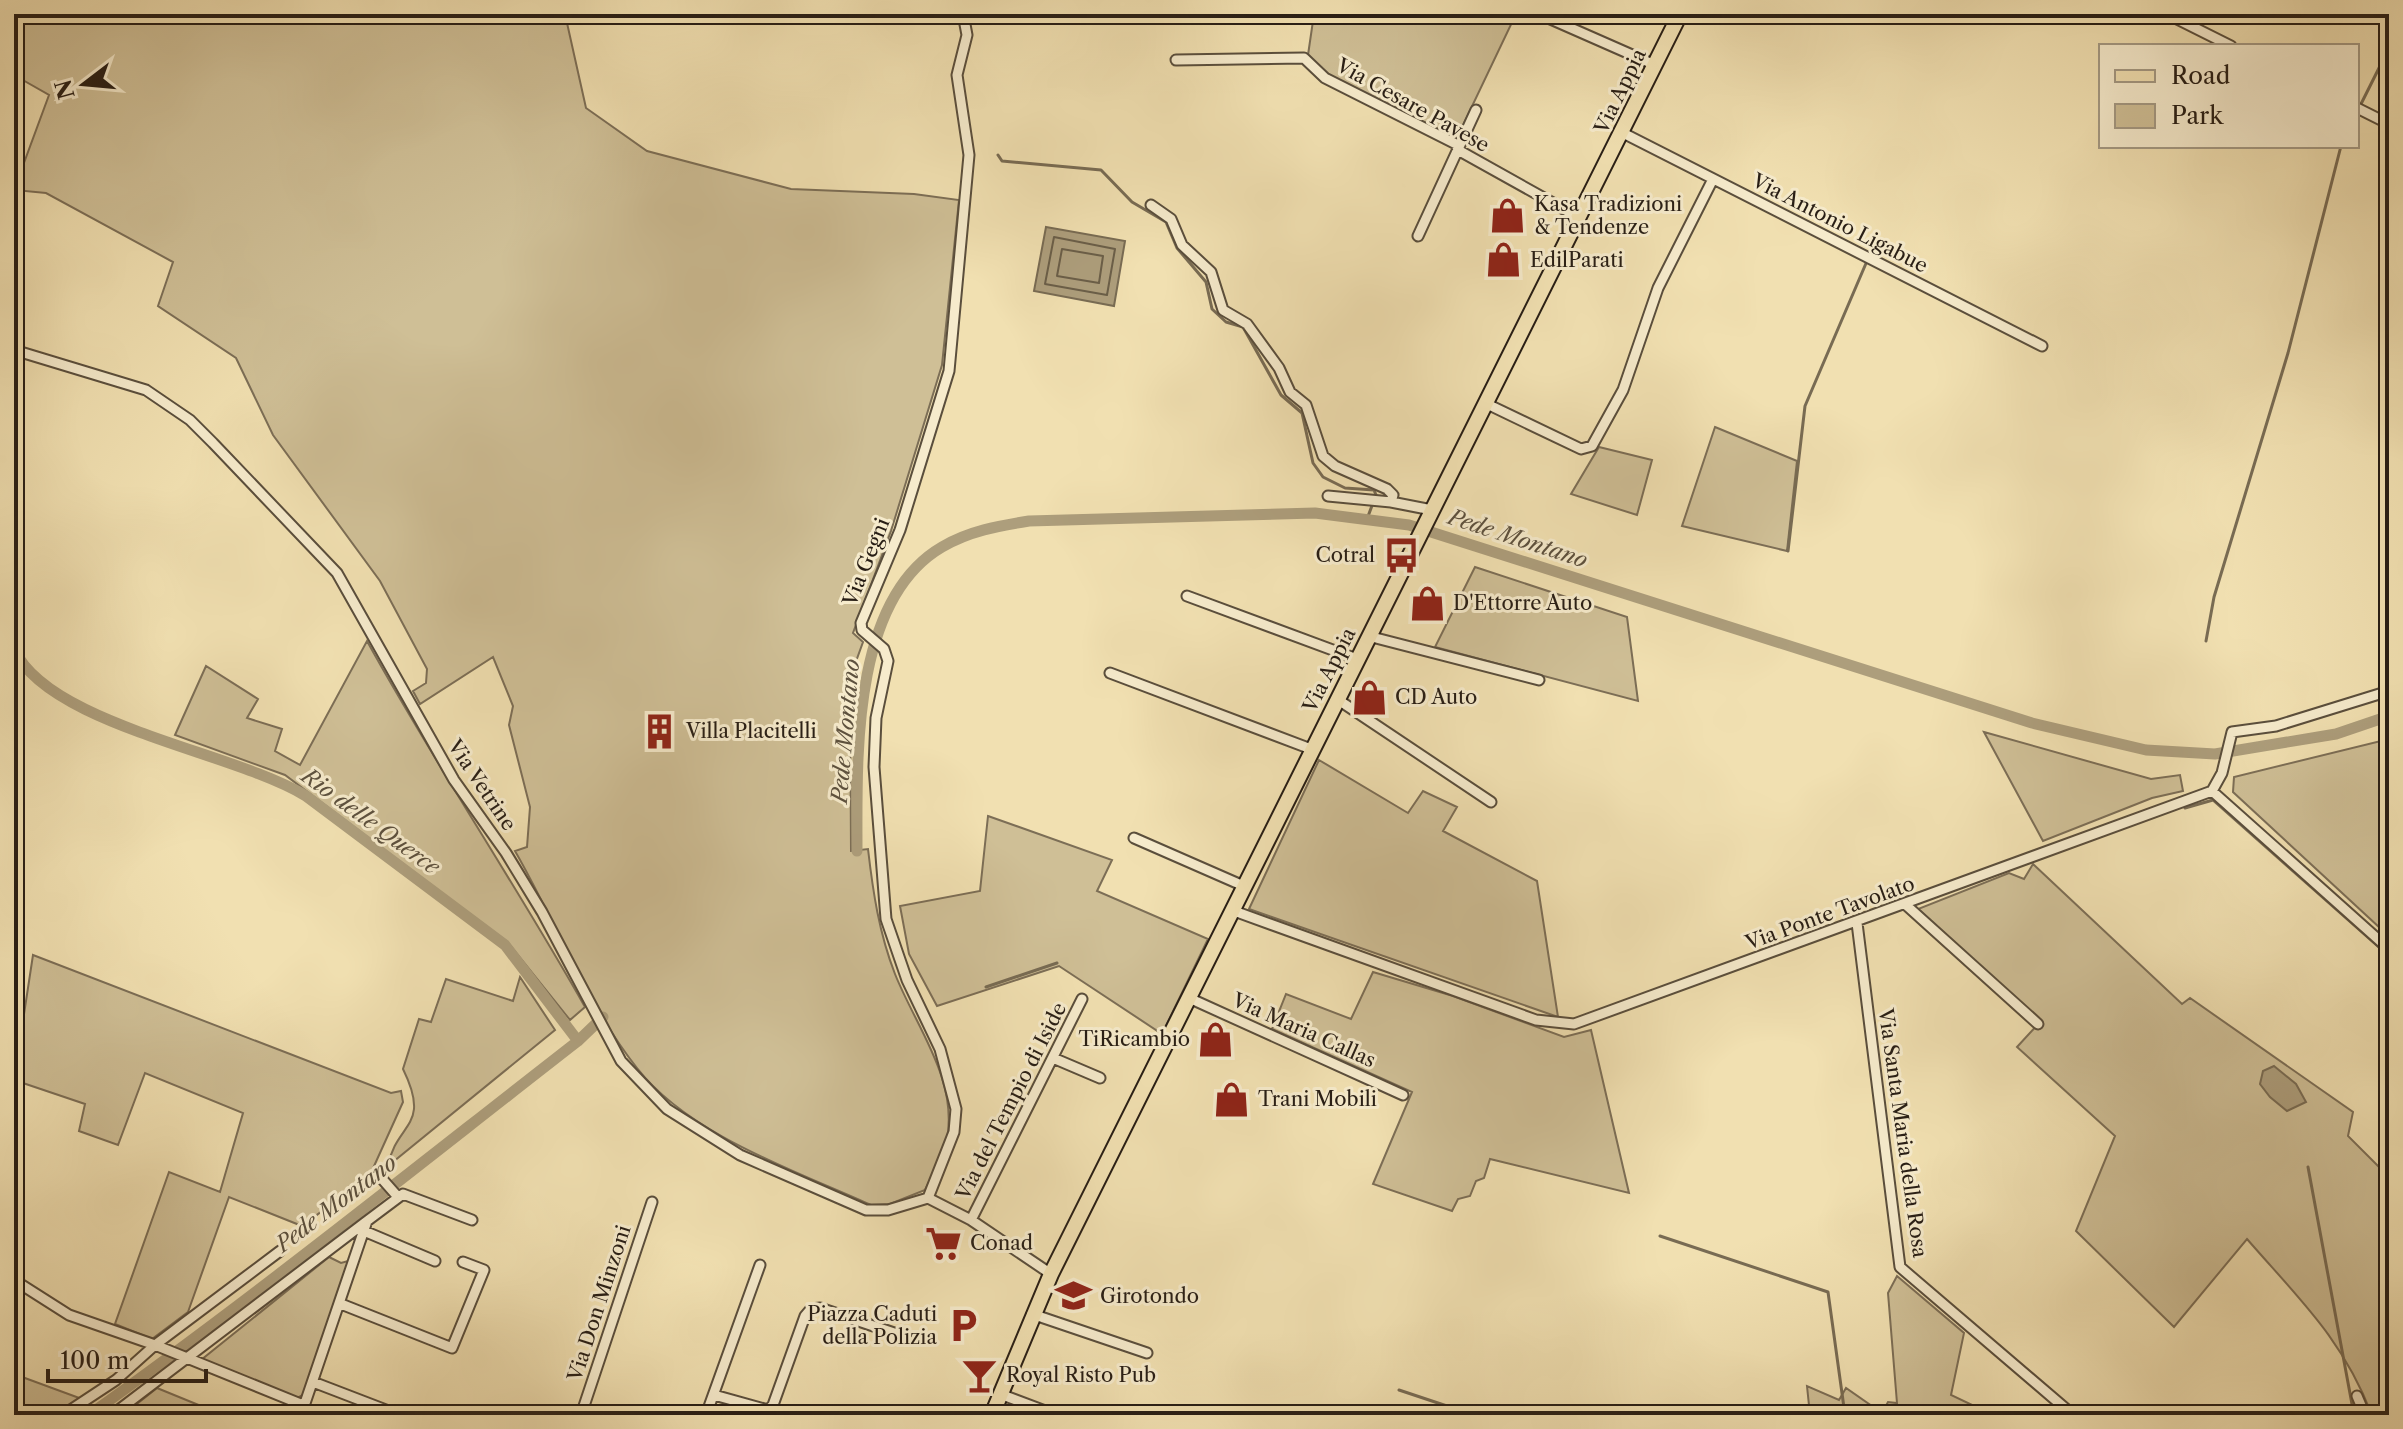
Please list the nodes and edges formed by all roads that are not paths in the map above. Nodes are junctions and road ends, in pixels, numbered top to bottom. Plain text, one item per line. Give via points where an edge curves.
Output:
1 (963, 14) edge
2 (1539, 14) edge
3 (1680, 14) edge
4 (2167, 14) edge
5 (2227, 44) edge
6 (1176, 60) dead end
7 (1655, 65) junction
8 (2359, 109) edge
9 (1476, 110) dead end
10 (2389, 124) edge
11 (1623, 133) junction
12 (1458, 150) junction
13 (1713, 179) junction
14 (1151, 205) dead end
15 (1578, 217) junction
16 (1418, 236) dead end
17 (2042, 346) dead end
18 (14, 350) edge
19 (1485, 403) junction
20 (1328, 496) dead end
21 (1391, 502) junction
22 (1432, 512) junction
23 (1187, 596) dead end
24 (1368, 636) junction
25 (1357, 659) junction
26 (1110, 673) dead end
27 (1539, 680) dead end
28 (2389, 691) edge
29 (1337, 699) junction
30 (1311, 749) junction
31 (2212, 791) junction
32 (1491, 802) dead end
33 (1134, 838) dead end
34 (1246, 887) junction
35 (1906, 905) junction
36 (1234, 911) junction
37 (1857, 923) junction
38 (2389, 949) edge
39 (1189, 998) junction
40 (1082, 999) dead end
41 (2038, 1024) dead end
42 (1053, 1058) junction
43 (1100, 1078) dead end
44 (1403, 1095) dead end
45 (383, 1180) dead end
46 (398, 1195) junction
47 (928, 1198) junction
48 (652, 1202) dead end
49 (472, 1220) dead end
50 (971, 1220) junction
51 (365, 1226) junction
52 (280, 1251) dead end
53 (435, 1261) dead end
54 (463, 1262) dead end
55 (760, 1265) dead end
56 (1051, 1274) junction
57 (14, 1280) edge
58 (341, 1304) junction
59 (1032, 1314) junction
60 (903, 1336) dead end
61 (155, 1345) junction
62 (1147, 1353) dead end
63 (187, 1358) junction
64 (313, 1382) junction
65 (1000, 1394) junction
66 (714, 1395) junction
67 (2357, 1396) dead end
68 (302, 1410) edge
69 (63, 1415) edge
70 (112, 1415) edge
71 (399, 1415) edge
72 (581, 1415) edge
73 (706, 1415) edge
74 (992, 1415) edge
75 (1056, 1415) edge
76 (2073, 1415) edge
77 (2365, 1415) edge

1 - 47 street, Via Gegni via 967,35 957,75 969,155 949,371 920,471 861,623 888,661 876,718 874,767 886,919 907,980 940,1049 956,1109 954,1132
2 - 7 street
3 - 7 main road, Via Appia
4 - 5 street
6 - 12 street, Via Cesare Pavese via 1304,58 1325,78 1456,144
7 - 11 main road, Via Appia
8 - 10 street
9 - 12 street
11 - 13 street, Via Antonio Ligabue
11 - 15 main road, Via Appia
12 - 15 street, Via Cesare Pavese
12 - 16 street
13 - 17 street, Via Antonio Ligabue
13 - 19 street via 1658,288 1623,390 1592,446 1581,449
14 - 21 street via 1171,219 1182,245 1211,272 1223,310 1247,324 1290,392 1306,405 1323,456 1387,489
15 - 19 main road, Via Appia
18 - 47 street, Via Vetrine via 118,379 167,403 213,443 337,573 454,780 542,912 621,1061 667,1109 740,1155 866,1210 888,1210
19 - 22 main road, Via Appia
20 - 21 street
21 - 22 street
22 - 24 main road, Via Appia
23 - 25 street
24 - 25 main road, Via Appia
24 - 27 street
25 - 29 main road, Via Appia
26 - 30 street
28 - 31 street via 2276,726 2232,732
29 - 30 main road, Via Appia
29 - 32 street
30 - 34 main road, Via Appia
31 - 35 street, Via Ponte Tavolato
31 - 38 street
33 - 34 street
34 - 36 main road, Via Appia
35 - 37 street, Via Ponte Tavolato
35 - 41 street
36 - 37 street, Via Ponte Tavolato via 1536,1020 1574,1024
36 - 39 main road, Via Appia
37 - 76 street, Via Santa Maria della Rosa via 1900,1267
39 - 44 street, Via Maria Callas
39 - 56 main road, Via Appia
40 - 42 street, Via del Tempio di Iside
42 - 43 street
42 - 50 street, Via del Tempio di Iside
45 - 46 street
46 - 49 street
46 - 51 street
47 - 50 street
48 - 72 street, Via Don Minzoni
50 - 56 street
51 - 53 street
51 - 58 street
51 - 63 street
52 - 61 street
54 - 58 street via 484,1270 452,1348
55 - 66 street
56 - 59 main road, Via Appia
57 - 61 street via 69,1315
58 - 64 street
59 - 62 street
59 - 65 main road, Via Appia
60 - 66 street via 811,1309 768,1410
61 - 63 street
61 - 69 street via 116,1380
63 - 68 street
63 - 70 street
64 - 68 street
64 - 71 street
65 - 74 main road, Via Appia
65 - 75 street
66 - 73 street
67 - 77 street

